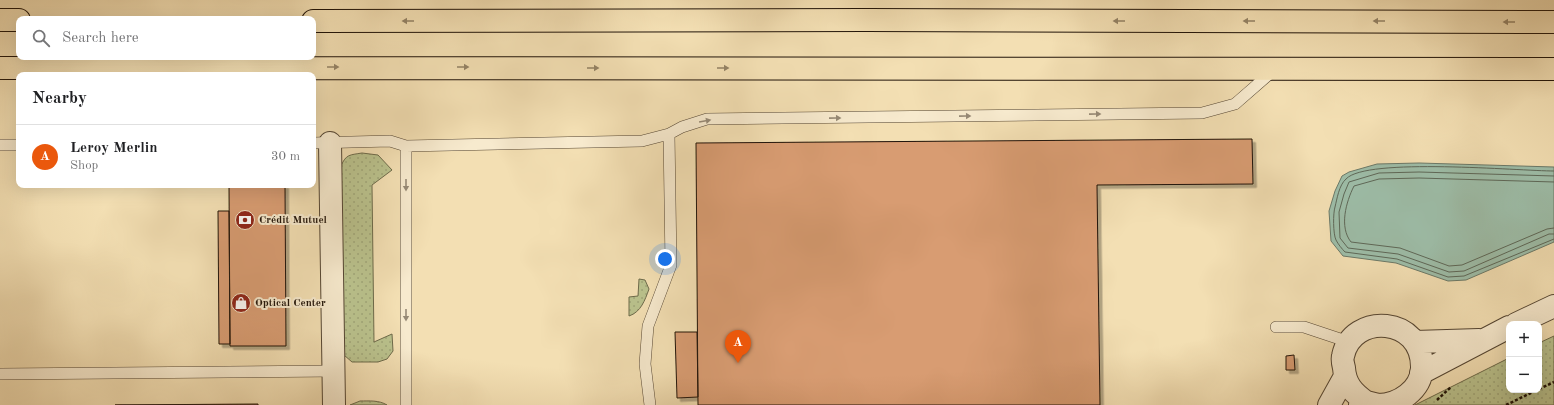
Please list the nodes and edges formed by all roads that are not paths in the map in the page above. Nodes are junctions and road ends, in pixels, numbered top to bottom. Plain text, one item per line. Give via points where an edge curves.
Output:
1 (0, 20) edge
2 (16, 20) edge
3 (316, 21) edge
4 (1554, 22) edge
5 (0, 68) edge
6 (1276, 68) junction
7 (1554, 69) edge
8 (669, 134) junction
9 (322, 143) edge
10 (0, 145) edge
11 (16, 145) edge
12 (406, 146) junction
13 (1554, 306) edge
14 (1522, 321) edge
15 (1276, 327) dead end
16 (1506, 329) edge
17 (1484, 340) junction
18 (1349, 342) junction
19 (1416, 342) junction
20 (334, 371) junction
21 (1421, 373) junction
22 (0, 374) edge
23 (1344, 378) junction
24 (1363, 403) edge
25 (334, 405) edge
26 (406, 405) edge
27 (650, 405) edge
28 (1329, 405) edge

1 - 2 highway
4 -> 3 highway
5 -> 6 highway
6 - 7 highway
8 -> 6 lane via 682,127 707,120 1202,113 1235,104
8 - 12 lane via 642,142
8 - 27 lane via 671,265 648,326 645,364
9 - 12 lane via 390,141
9 - 20 street
10 - 11 lane
12 -> 26 lane
13 - 14 street
15 - 18 lane via 1304,327
16 - 17 street
17 - 19 street
17 - 21 street
18 - 19 street via 1361,331 1377,325 1395,327 1407,333
18 - 23 street via 1343,356
19 - 21 street via 1422,358
20 - 22 lane
20 - 25 street
21 - 24 street via 1419,381 1408,396 1394,403
23 - 24 street
23 - 28 street

